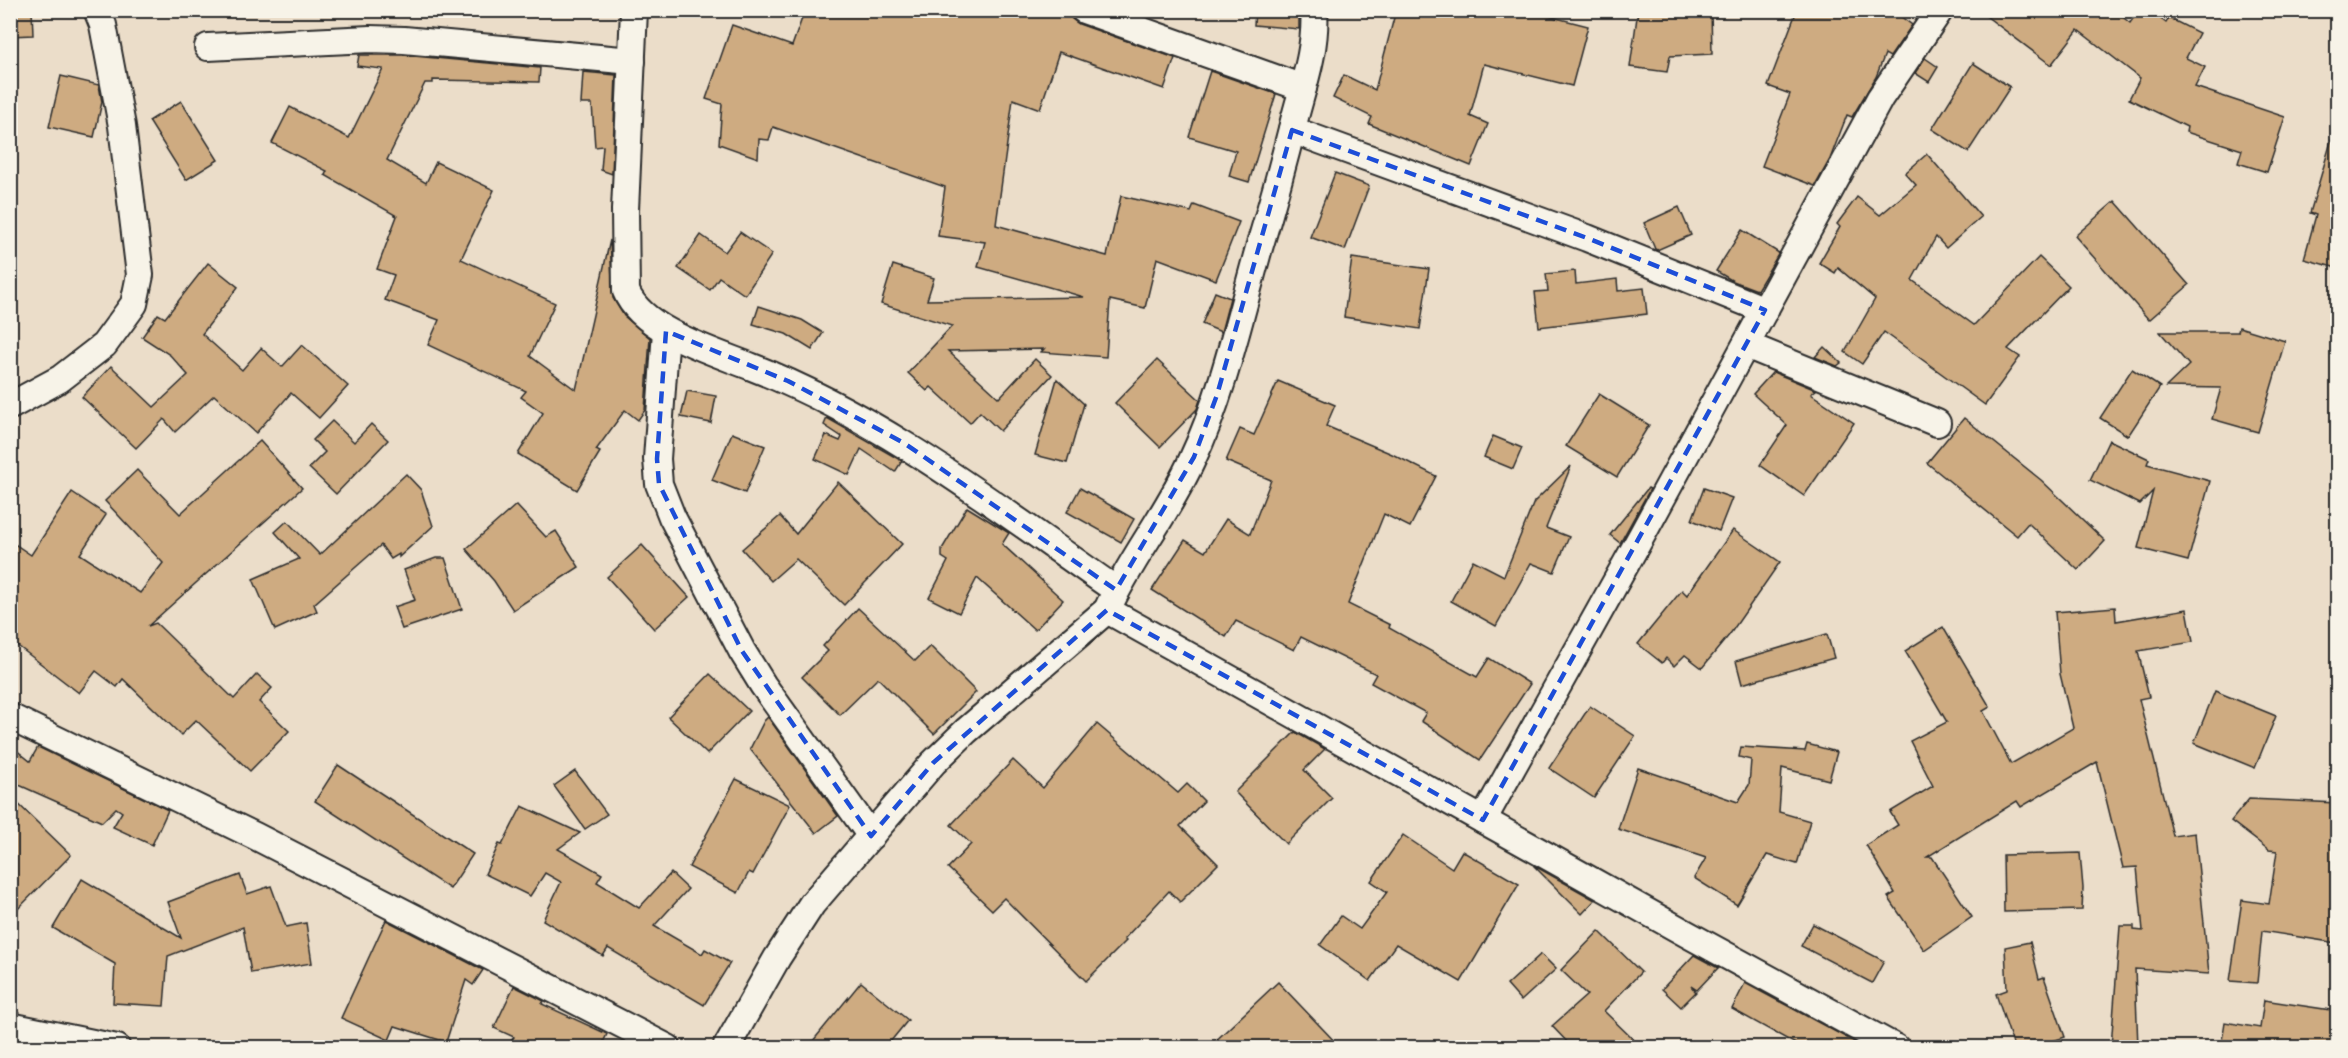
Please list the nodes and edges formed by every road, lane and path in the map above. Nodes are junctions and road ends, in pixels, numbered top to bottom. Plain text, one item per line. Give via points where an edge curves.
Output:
1 (97, 10) edge
2 (634, 10) edge
3 (1084, 10) edge
4 (1314, 10) edge
5 (1941, 10) edge
6 (208, 47) dead end
7 (632, 61) junction
8 (1303, 88) junction
9 (1292, 130) junction
10 (1765, 310) junction
11 (666, 331) junction
12 (1746, 345) junction
13 (10, 406) edge
14 (1937, 423) dead end
15 (1111, 600) junction
16 (10, 717) edge
17 (1483, 820) junction
18 (871, 836) junction
19 (10, 1026) edge
20 (117, 1047) edge
21 (668, 1047) edge
22 (726, 1047) edge
23 (1896, 1047) edge

1 - 13 street via 104,25 122,126 140,275 134,304 104,345 60,379
2 - 7 street
3 - 8 street
4 - 8 street via 1311,57
5 - 10 street via 1880,98
6 - 7 street via 404,40
7 - 11 street via 625,210 626,291 629,299
8 - 9 street
9 - 10 street via 1587,238
9 - 15 street via 1217,395 1194,458
10 - 12 street
11 - 15 street via 788,381 904,443
11 - 18 street via 657,459 659,484 672,517 763,685
12 - 14 street
12 - 17 street
15 - 17 street
15 - 18 street via 941,755
16 - 21 street via 255,836
17 - 23 street
18 - 22 street via 812,904
19 - 20 street

